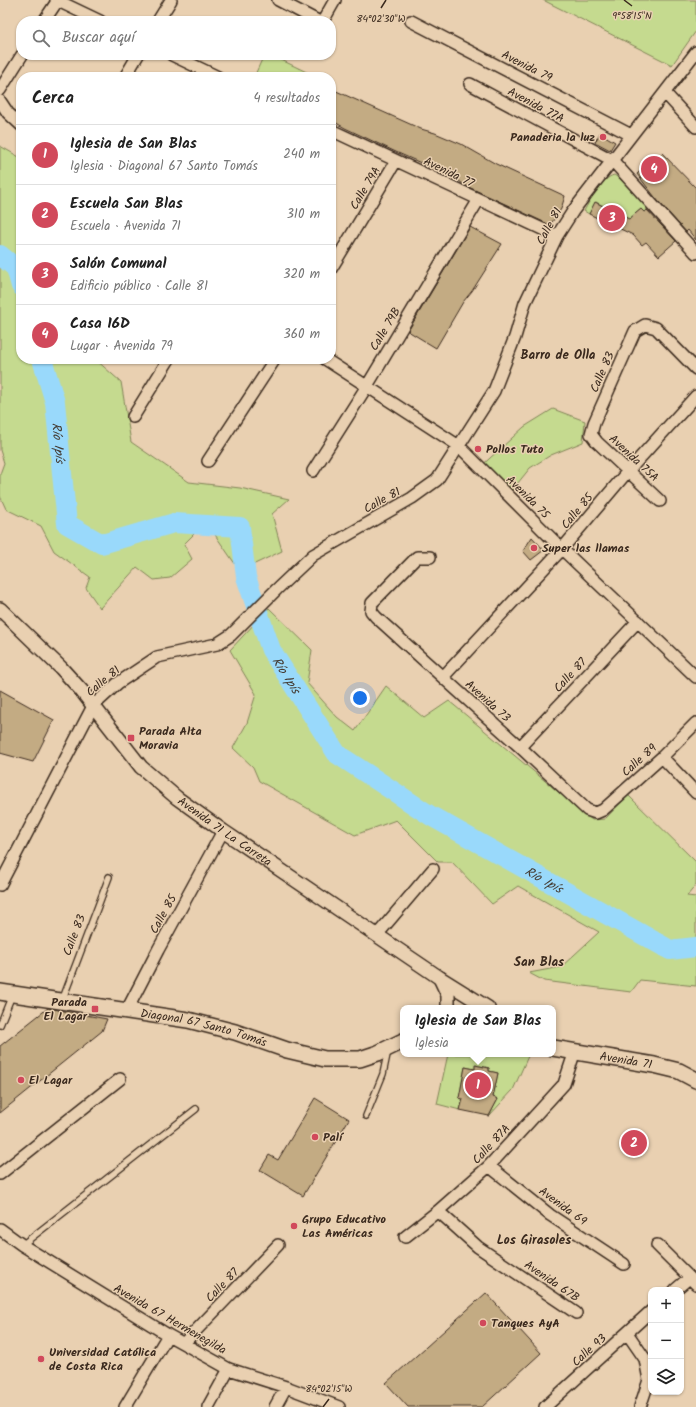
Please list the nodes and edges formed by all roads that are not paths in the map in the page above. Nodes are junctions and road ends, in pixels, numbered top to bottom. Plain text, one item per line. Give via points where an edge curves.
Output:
1 (57, 0) edge
2 (171, 0) edge
3 (278, 0) edge
4 (335, 0) edge
5 (47, 16) edge
6 (90, 16) edge
7 (161, 16) edge
8 (308, 16) edge
9 (326, 16) edge
10 (411, 21) dead end
11 (696, 52) edge
12 (19, 60) edge
13 (135, 60) edge
14 (182, 60) edge
15 (128, 72) edge
16 (208, 72) edge
17 (470, 84) dead end
18 (0, 90) edge
19 (665, 93) junction
20 (0, 101) edge
21 (16, 121) edge
22 (696, 127) edge
23 (336, 132) edge
24 (631, 135) junction
25 (612, 160) junction
26 (396, 161) junction
27 (478, 201) junction
28 (556, 236) junction
29 (696, 253) edge
30 (336, 260) edge
31 (166, 364) edge
32 (272, 364) edge
33 (333, 364) edge
34 (696, 369) edge
35 (367, 386) junction
36 (696, 396) edge
37 (133, 417) dead end
38 (591, 434) joint
39 (459, 446) junction
40 (208, 461) dead end
41 (313, 471) dead end
42 (628, 471) junction
43 (660, 501) dead end
44 (562, 549) junction
45 (430, 557) dead end
46 (0, 609) edge
47 (638, 621) junction
48 (696, 676) edge
49 (443, 677) junction
50 (93, 706) junction
51 (696, 723) edge
52 (520, 747) junction
53 (662, 757) junction
54 (696, 793) edge
55 (596, 813) joint
56 (223, 831) junction
57 (433, 869) dead end
58 (110, 877) dead end
59 (0, 885) edge
60 (377, 935) junction
61 (440, 978) junction
62 (7, 997) edge
63 (62, 1001) junction
64 (448, 1005) edge
65 (483, 1005) edge
66 (127, 1010) junction
67 (0, 1024) edge
68 (400, 1042) edge
69 (388, 1048) junction
70 (556, 1048) edge
71 (574, 1051) junction
72 (120, 1079) dead end
73 (696, 1080) edge
74 (196, 1109) dead end
75 (366, 1116) dead end
76 (489, 1166) junction
77 (0, 1174) edge
78 (438, 1211) junction
79 (0, 1229) edge
80 (405, 1237) dead end
81 (22, 1245) junction
82 (278, 1245) dead end
83 (657, 1245) dead end
84 (624, 1264) dead end
85 (692, 1281) edge
86 (681, 1287) edge
87 (576, 1313) dead end
88 (648, 1315) edge
89 (627, 1333) junction
90 (168, 1335) junction
91 (184, 1343) junction
92 (229, 1369) junction
93 (286, 1387) junction
94 (124, 1407) edge
95 (208, 1407) edge
96 (275, 1407) edge
97 (339, 1407) edge
98 (545, 1407) edge
99 (640, 1407) edge

1 - 5 street
1 - 6 street
2 - 7 street
3 - 8 street
4 - 9 street
10 - 24 street, Avenida 79
11 - 19 street, Calle 81
12 - 18 street
13 - 15 street
14 - 16 street
17 - 25 street, Avenida 77A
19 - 22 street
19 - 24 street, Calle 81
20 - 21 street
23 - 26 street, Avenida 77
24 - 25 street, Calle 81
25 - 28 street, Calle 81
25 - 29 street
26 - 27 street, Avenida 77
26 - 30 street, Calle 79A
27 - 28 street, Avenida 77
27 - 35 street, Calle 79B
28 - 39 street, Calle 81 via 525,303 494,392
31 - 37 street
32 - 40 street
33 - 35 street, Avenida 75
34 - 38 street, Calle 83 via 656,328 645,325 635,331
35 - 39 street, Avenida 75
35 - 41 street, Calle 79B
36 - 42 street, Calle 85
38 - 42 street, Avenida 75A
39 - 44 street, Avenida 75
39 - 50 street, Calle 81 via 437,480 412,498 313,555 231,634 217,644 157,657 118,683
42 - 43 street, Avenida 75A
42 - 44 street, Calle 85
44 - 47 street, Avenida 75
44 - 49 street, Calle 85
45 - 49 street, Avenida 73 via 417,556 372,602 371,611
46 - 50 street, Avenida 71 La Carreta via 61,668
47 - 48 street, Avenida 75
47 - 52 street, Calle 87
49 - 52 street, Avenida 73
50 - 56 street, Avenida 71 La Carreta via 141,766 177,798
50 - 59 street, Calle 81
51 - 53 street, Calle 89
52 - 55 street, Avenida 73 via 587,810
53 - 54 street
53 - 55 street, Calle 89
56 - 60 street, Avenida 71 La Carreta
56 - 66 street, Calle 85
57 - 60 street
58 - 63 lane, Calle 83
60 - 61 street, Avenida 71 La Carreta
61 - 64 street via 448,995
61 - 65 street, Avenida 71 La Carreta
62 - 63 main road, Diagonal 67 Santo Tomás
62 - 67 lane
63 - 66 main road, Diagonal 67 Santo Tomás
66 - 69 main road, Diagonal 67 Santo Tomás via 188,1020 325,1059 360,1059
68 - 69 main road, Diagonal 67 Santo Tomás
69 - 75 lane via 383,1074
70 - 71 main road, Avenida 71
71 - 73 main road, Avenida 71 via 679,1071
71 - 76 street, Calle 87A via 564,1084
72 - 77 street
74 - 81 lane
76 - 78 street, Calle 87A
76 - 84 street, Avenida 69 via 550,1215
78 - 80 street, Calle 87A
78 - 87 street, Avenida 67B via 478,1247
79 - 81 street, Avenida 67 Hermenegilda
81 - 90 street, Avenida 67 Hermenegilda
82 - 91 street, Calle 87
83 - 85 street
85 - 86 street
88 - 89 street, Calle 93
89 - 98 street, Calle 93
89 - 99 street via 645,1359 649,1380
90 - 91 street, Avenida 67 Hermenegilda
90 - 94 street
91 - 92 street, Avenida 67 Hermenegilda
92 - 93 street, Avenida 67 Hermenegilda
92 - 95 street
93 - 96 street
93 - 97 street, Avenida 67 Hermenegilda

